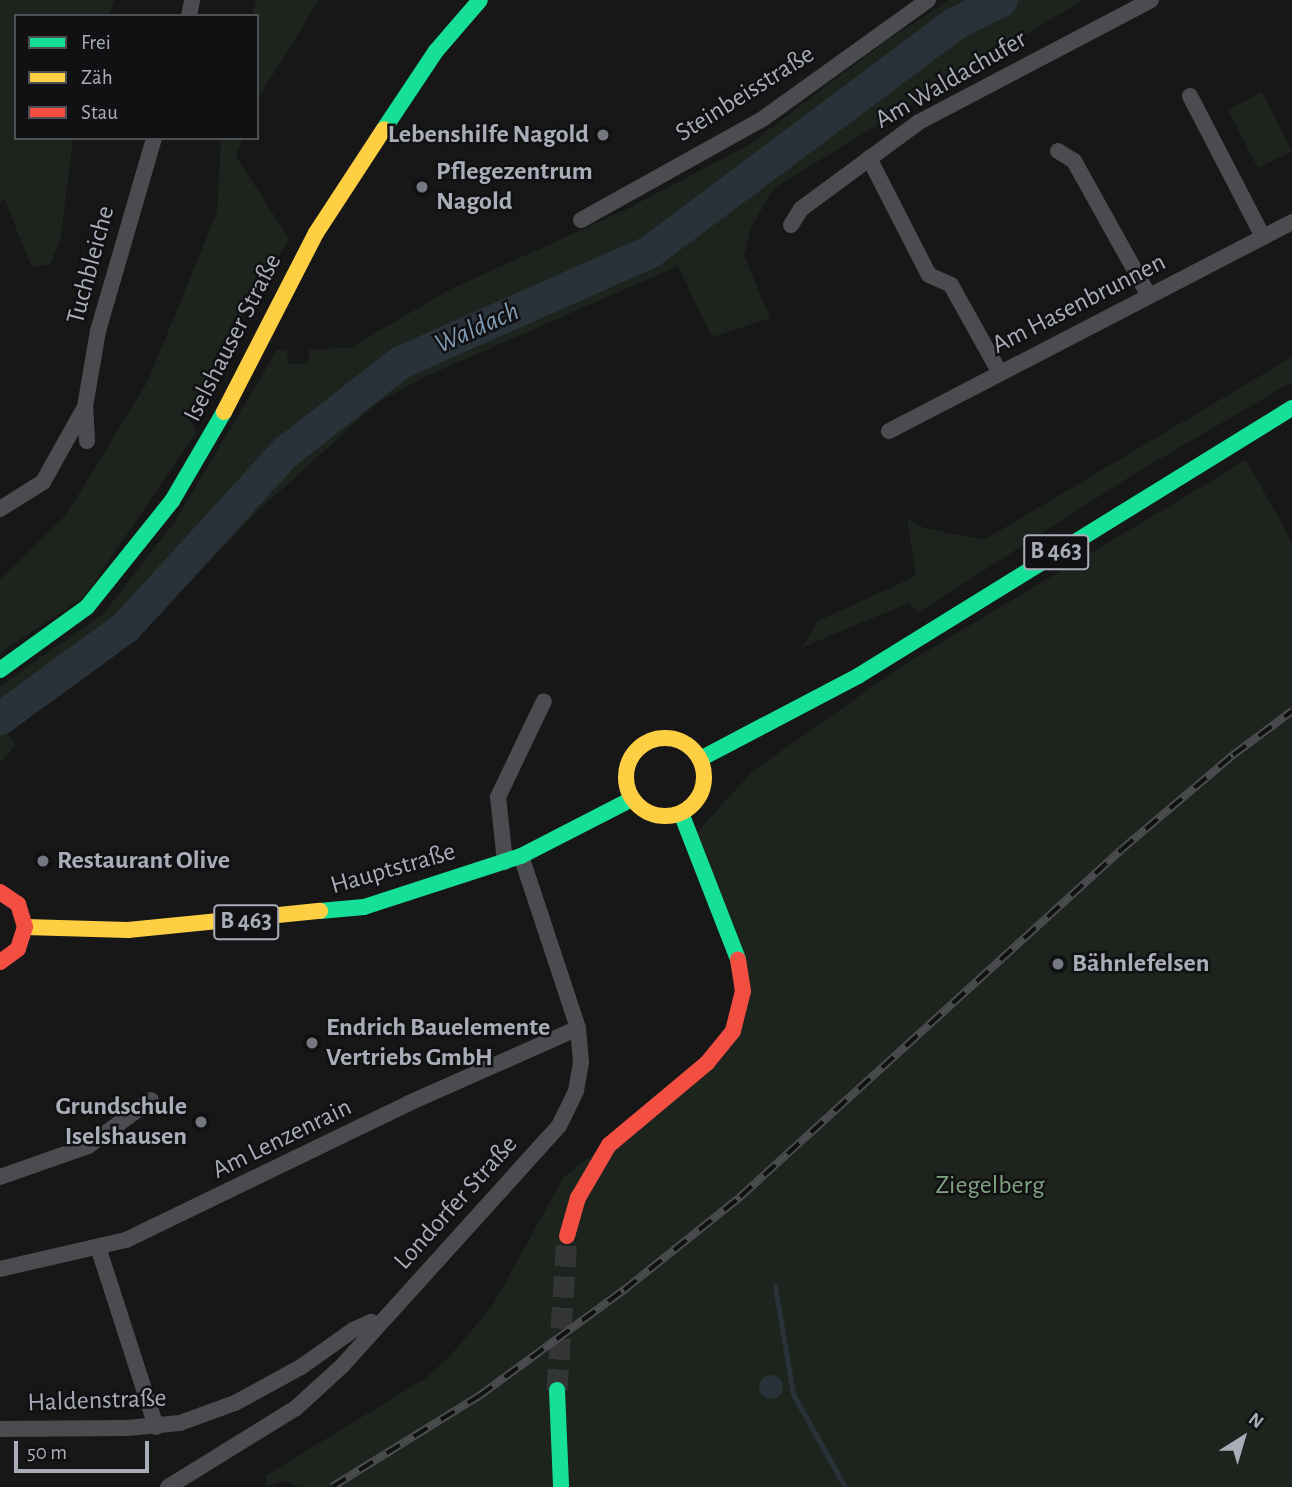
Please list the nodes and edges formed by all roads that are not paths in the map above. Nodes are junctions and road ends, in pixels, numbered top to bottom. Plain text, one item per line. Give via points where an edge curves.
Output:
1 (480, 0) edge
2 (928, 0) edge
3 (1151, 0) edge
4 (1190, 96) dead end
5 (154, 140) edge
6 (1058, 151) dead end
7 (869, 158) junction
8 (581, 220) dead end
9 (1292, 222) edge
10 (791, 225) dead end
11 (1263, 237) junction
12 (1149, 296) junction
13 (1000, 373) junction
14 (85, 407) junction
15 (1292, 408) edge
16 (889, 431) dead end
17 (87, 441) dead end
18 (0, 509) edge
19 (0, 670) edge
20 (544, 701) dead end
21 (700, 759) junction
22 (632, 799) junction
23 (681, 813) junction
24 (513, 859) junction
25 (0, 892) edge
26 (25, 927) junction
27 (0, 962) edge
28 (578, 1028) junction
29 (152, 1100) dead end
30 (0, 1177) edge
31 (567, 1236) tunnel mouth
32 (99, 1250) junction
33 (0, 1269) edge
34 (378, 1325) junction
35 (557, 1390) tunnel mouth
36 (156, 1427) junction
37 (0, 1429) edge
38 (168, 1487) edge
39 (561, 1487) edge

1 - 19 main road, Iselshauser Straße via 436,51 316,233 214,431 172,501 87,607
2 - 8 street, Steinbeisstraße via 764,118
3 - 7 street, Am Waldachufer via 930,116
4 - 11 street
5 - 14 street, Tuchbleiche via 98,331
6 - 12 street via 1074,161
7 - 10 street, Am Waldachufer via 801,209
7 - 13 street via 929,275 951,285
9 - 11 street, Am Hasenbrunnen
11 - 12 street, Am Hasenbrunnen
12 - 13 street, Am Hasenbrunnen
13 - 16 street, Am Hasenbrunnen
14 - 17 street, Tuchbleiche
14 - 18 street, Tuchbleiche via 43,482
15 - 21 main road, B 463 via 858,676
20 - 24 street, Londorfer Straße via 498,797
21 - 22 main road via 682,742 670,738 646,743 629,762 627,787
21 - 23 main road via 704,771 700,796
22 - 23 main road via 660,816
22 - 24 main road, Hauptstraße / B 463
23 - 31 main road via 738,958 743,991 733,1031 708,1063 609,1145 578,1198
24 - 26 main road, Hauptstraße / B 463 via 363,907 316,915 128,930
24 - 28 street, Londorfer Straße
25 - 26 main road via 18,904
26 - 27 main road via 18,949
28 - 32 street, Am Lenzenrain
28 - 34 street, Londorfer Straße via 576,1090 559,1126
29 - 30 street via 88,1146
32 - 33 street, Am Lenzenrain
32 - 36 street
34 - 36 street, Haldenstraße via 371,1322 353,1330 301,1367 235,1403
34 - 38 street, Londorfer Straße via 296,1408
35 - 39 main road
36 - 37 street, Haldenstraße

